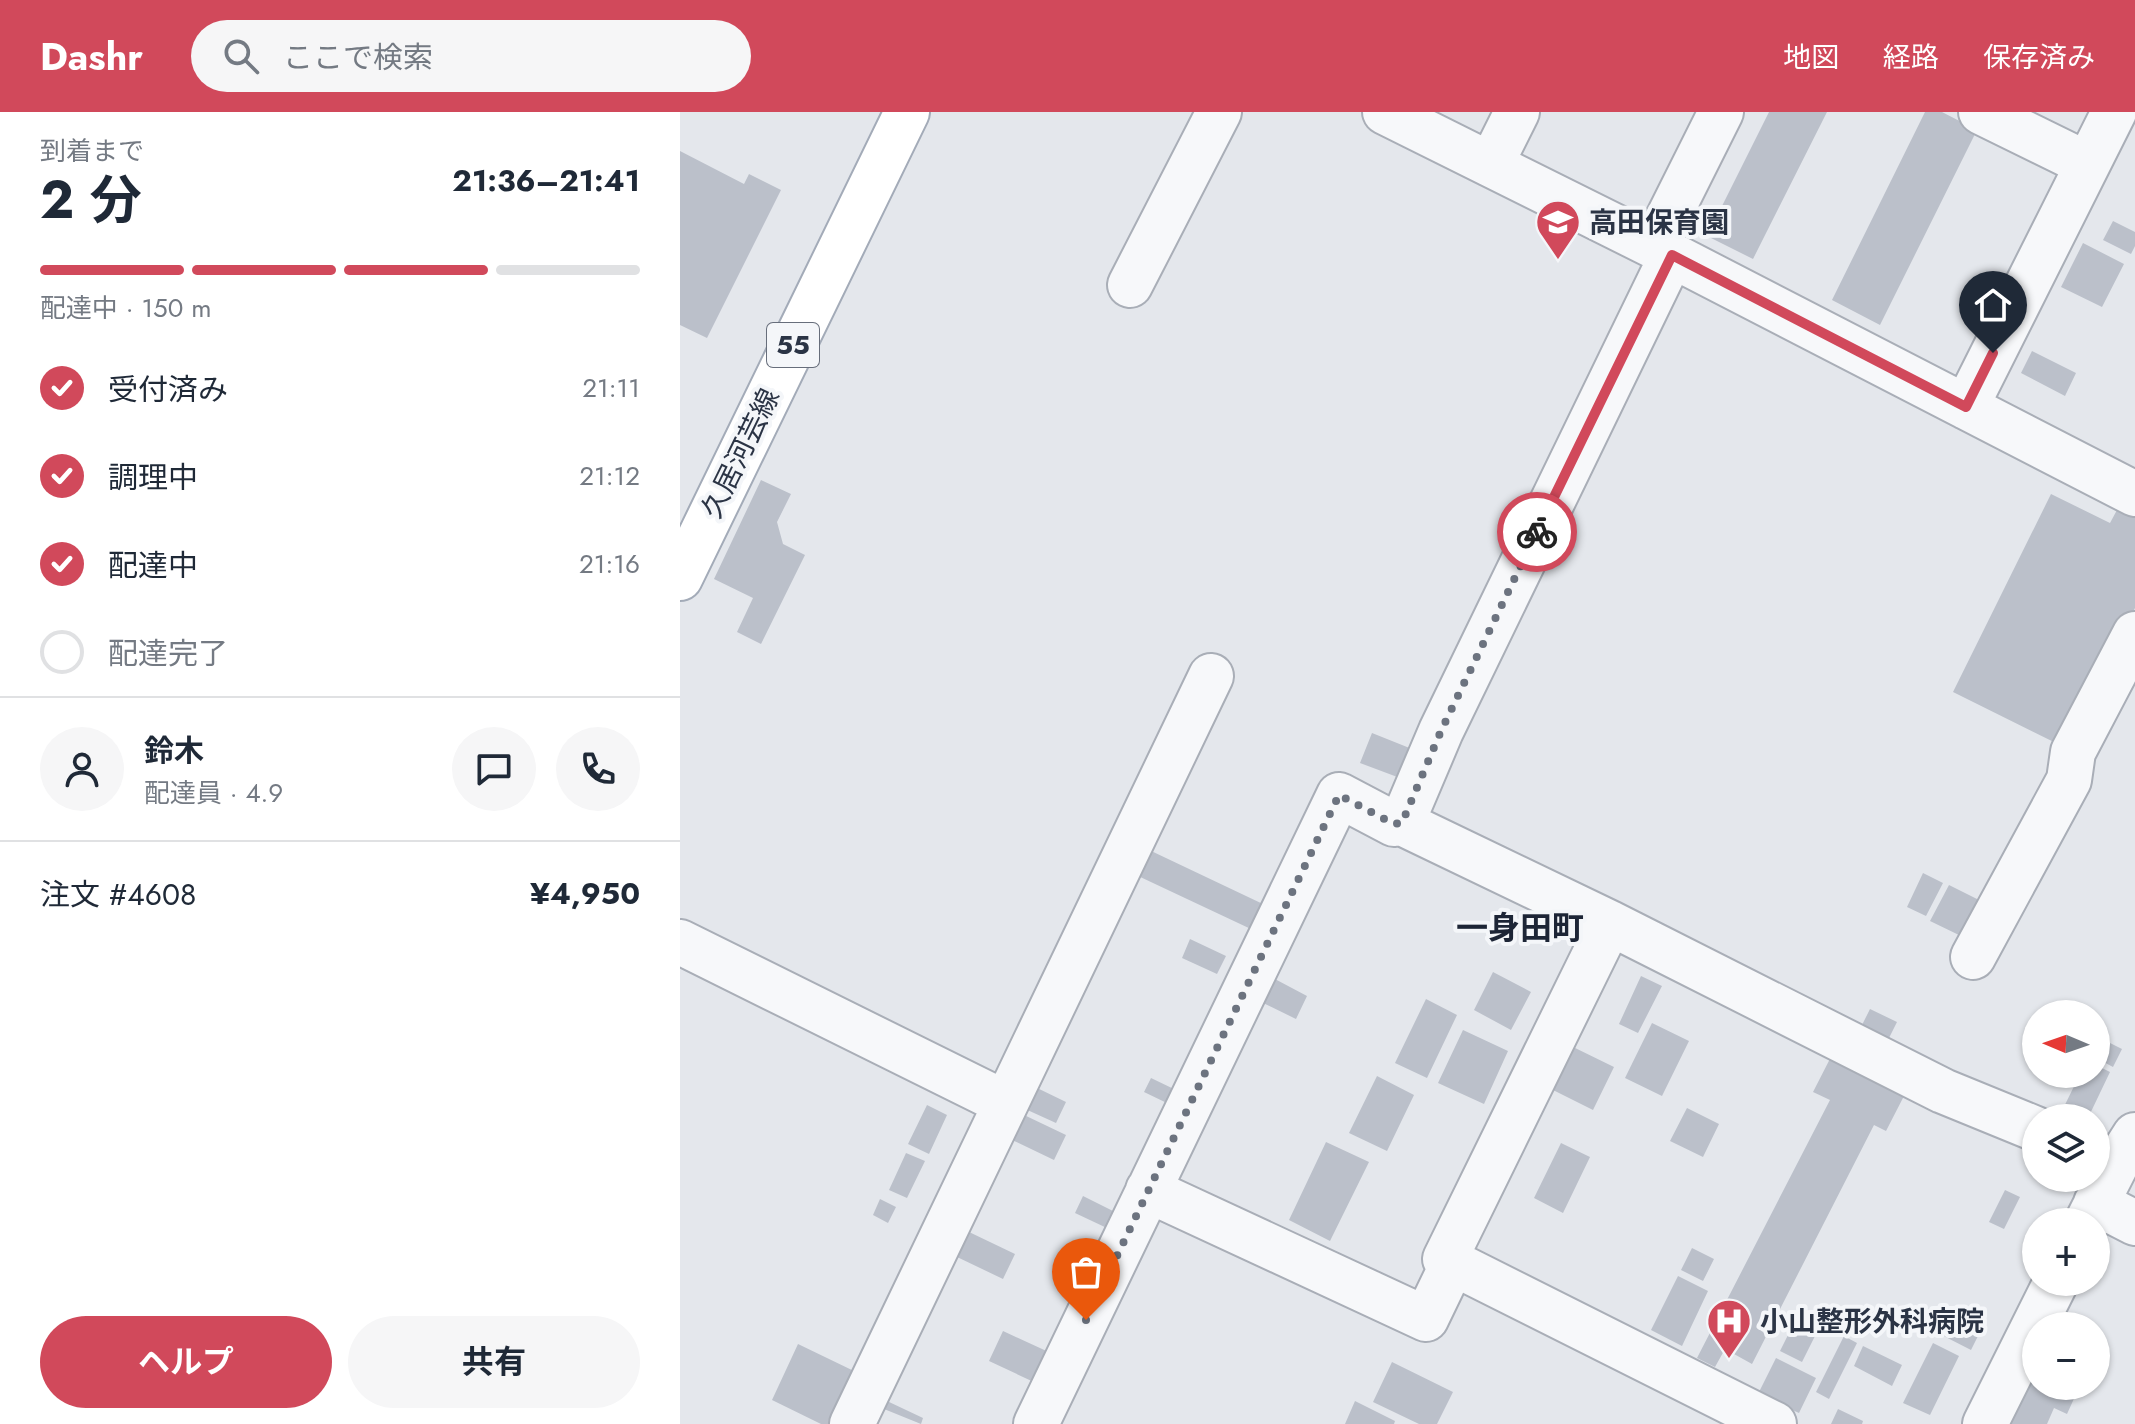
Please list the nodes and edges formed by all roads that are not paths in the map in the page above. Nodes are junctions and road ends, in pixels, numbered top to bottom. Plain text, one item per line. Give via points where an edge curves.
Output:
1 (907, 112) edge
2 (1219, 112) edge
3 (1385, 112) edge
4 (1517, 112) edge
5 (1721, 112) edge
6 (1981, 112) edge
7 (2114, 112) edge
8 (1491, 164) junction
9 (2087, 164) junction
10 (1663, 250) junction
11 (1130, 285) dead end
12 (1966, 407) junction
13 (2135, 494) edge
14 (680, 578) edge
15 (2135, 634) edge
16 (1211, 676) dead end
17 (1402, 823) junction
18 (1610, 923) junction
19 (680, 942) edge
20 (1973, 957) dead end
21 (1005, 1103) junction
22 (2022, 1123) edge
23 (2116, 1150) edge
24 (1148, 1190) junction
25 (2093, 1208) edge
26 (2110, 1217) edge
27 (2135, 1223) edge
28 (1453, 1263) junction
29 (2049, 1296) edge
30 (852, 1424) edge
31 (1036, 1424) edge
32 (1774, 1424) edge
33 (1985, 1424) edge

1 - 14 main road, 久居河芸線 / 55
2 - 11 street
3 - 8 street
4 - 8 street
5 - 10 street
6 - 9 street
7 - 9 street
8 - 10 street
9 - 12 street
10 - 12 street
10 - 17 street
12 - 13 street
15 - 20 street via 2073,752 2069,780
16 - 21 street
17 - 18 street
17 - 24 street via 1394,824 1339,795
18 - 22 street via 1943,1091
18 - 28 street via 1445,1259
19 - 21 street
21 - 30 street
23 - 25 street
24 - 28 street via 1426,1319
24 - 31 street
26 - 27 street
28 - 32 street
29 - 33 street

